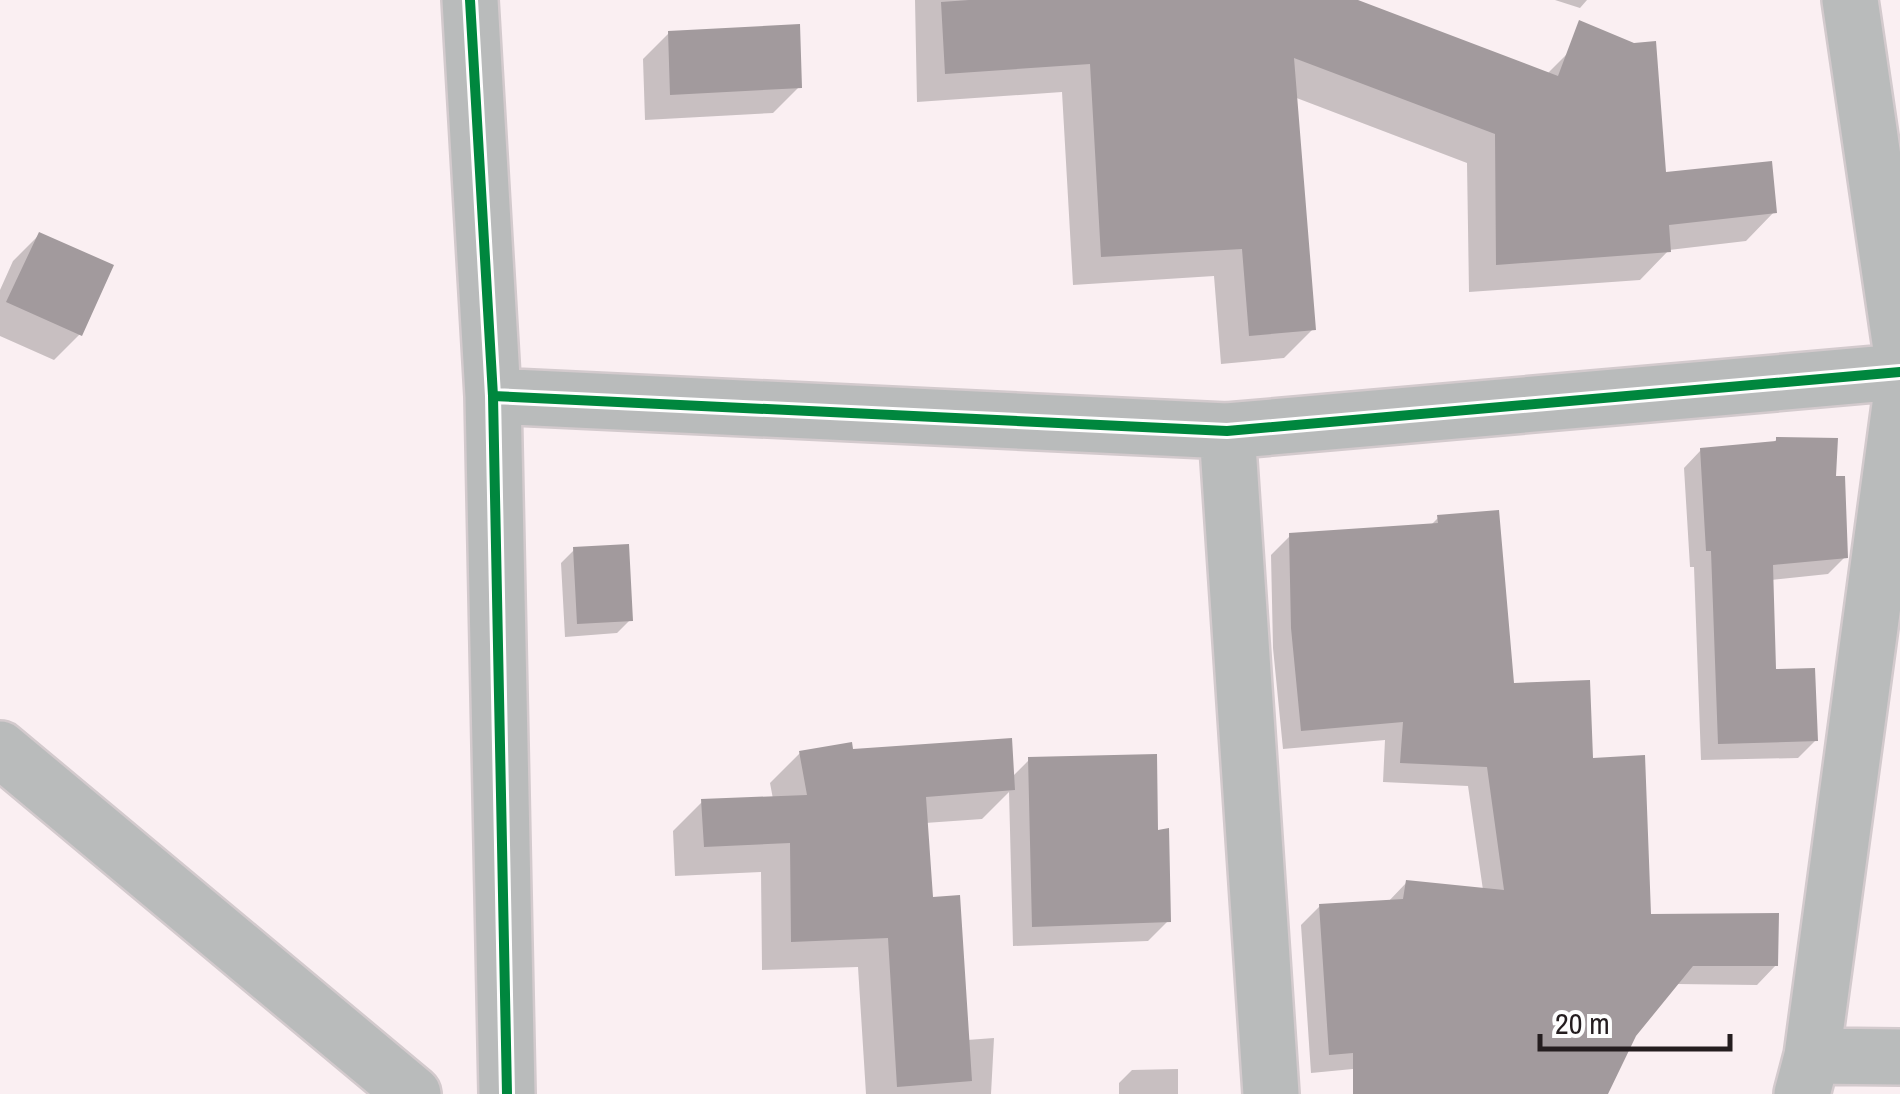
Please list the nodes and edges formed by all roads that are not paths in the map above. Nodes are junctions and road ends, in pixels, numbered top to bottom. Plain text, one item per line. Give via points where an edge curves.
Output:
1 (470, 0) edge
2 (1850, 0) edge
3 (1900, 342) edge
4 (1900, 372) edge
5 (493, 396) junction
6 (1900, 404) edge
7 (1227, 430) junction
8 (0, 750) edge
9 (1900, 1057) edge
10 (1807, 1075) edge
11 (413, 1094) edge
12 (507, 1094) edge
13 (1271, 1094) edge

1 - 5 street
2 - 3 street
4 - 7 street
5 - 7 street
5 - 12 street
6 - 10 street
7 - 13 street
8 - 11 street
9 - 10 street

